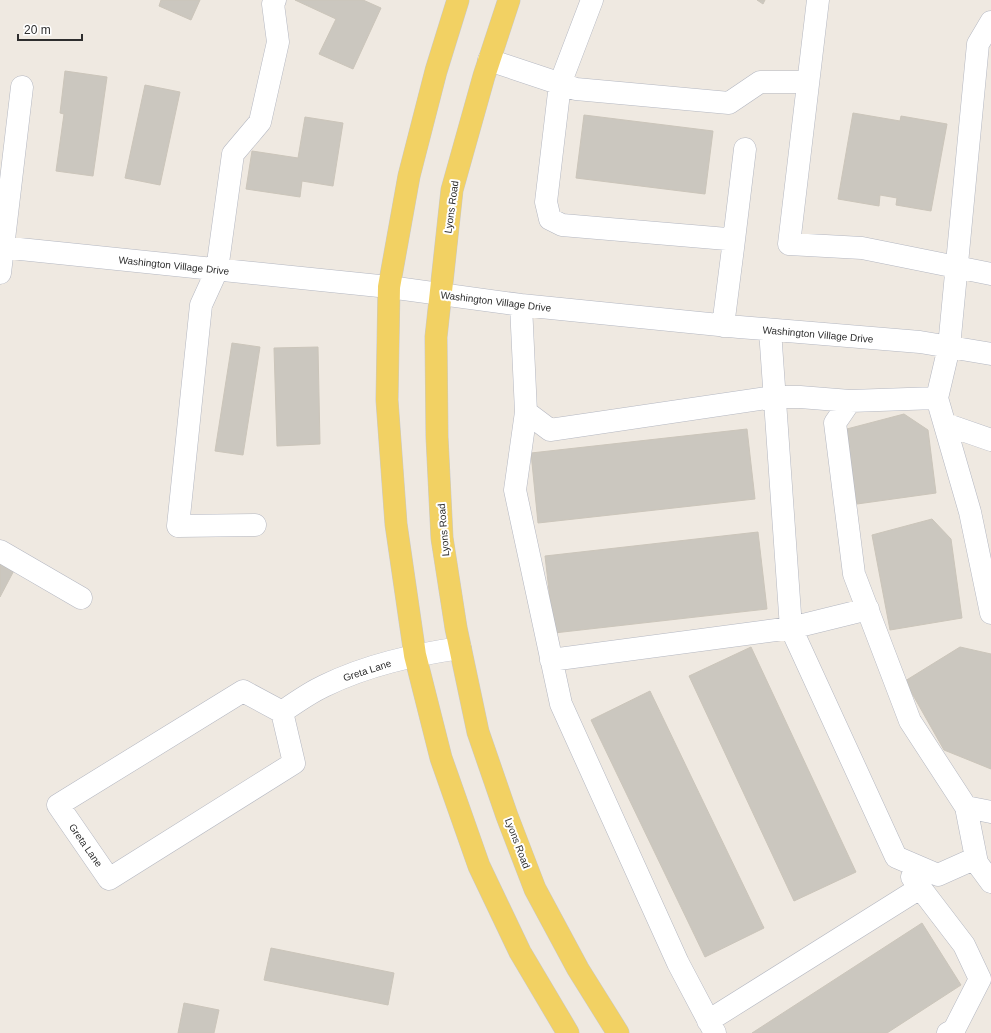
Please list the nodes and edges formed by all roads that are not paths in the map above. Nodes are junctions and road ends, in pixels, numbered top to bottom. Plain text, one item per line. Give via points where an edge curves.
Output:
1 (275, 0) edge
2 (458, 0) edge
3 (509, 0) edge
4 (592, 0) edge
5 (818, 0) edge
6 (991, 22) edge
7 (490, 60) junction
8 (808, 82) junction
9 (560, 84) junction
10 (22, 87) dead end
11 (745, 149) dead end
12 (1, 247) edge
13 (733, 248) junction
14 (958, 267) junction
15 (217, 270) junction
16 (0, 273) edge
17 (991, 274) edge
18 (389, 287) junction
19 (441, 295) junction
20 (521, 305) junction
21 (723, 326) junction
22 (770, 330) junction
23 (949, 347) junction
24 (991, 354) edge
25 (774, 397) junction
26 (937, 398) junction
27 (850, 401) junction
28 (526, 412) junction
29 (945, 424) junction
30 (991, 440) edge
31 (255, 525) dead end
32 (0, 552) edge
33 (81, 598) dead end
34 (868, 608) junction
35 (991, 613) edge
36 (791, 628) junction
37 (460, 648) junction
38 (415, 655) junction
39 (552, 660) junction
40 (282, 712) junction
41 (966, 807) junction
42 (991, 812) edge
43 (896, 857) junction
44 (976, 858) junction
45 (991, 882) edge
46 (920, 888) junction
47 (712, 1027) edge
48 (953, 1032) edge
49 (568, 1033) edge
50 (618, 1033) edge

1 - 15 street via 273,4 278,42 260,122 233,154
2 - 18 main road via 436,71 409,176
3 - 7 main road, Lyons Road
4 - 9 street
5 - 8 street
6 - 14 street via 978,44
7 - 9 street
7 - 19 main road, Lyons Road via 452,190
8 - 9 street via 760,82 729,103 576,89
8 - 14 street via 789,244 862,248
9 - 13 street via 546,202 550,219 562,225 727,239
10 - 12 street
11 - 13 street
12 - 15 street, Washington Village Drive
12 - 16 street
13 - 21 street
14 - 17 street
14 - 23 street
15 - 18 street, Washington Village Drive
15 - 31 street via 201,305 178,526
18 - 19 street, Washington Village Drive
18 - 38 main road via 387,408 396,524
19 - 20 street, Washington Village Drive
19 - 37 main road, Lyons Road via 436,337 436,437 443,546
20 - 21 street, Washington Village Drive
20 - 28 street
21 - 22 street, Washington Village Drive
22 - 23 street, Washington Village Drive via 920,342
22 - 25 street
23 - 24 street, Washington Village Drive
23 - 26 street
25 - 27 street
25 - 28 street via 550,430
25 - 36 street
26 - 27 street
26 - 29 street
27 - 34 street via 835,423 854,574
28 - 39 street via 515,490
29 - 30 street
29 - 35 street via 970,512
32 - 33 street
34 - 36 street
34 - 41 street via 910,720
36 - 39 street
36 - 43 street
37 - 38 street, Greta Lane
37 - 50 main road, Lyons Road via 478,732 535,889 578,969
38 - 40 street, Greta Lane via 359,671 322,686
38 - 49 main road via 441,758 479,866 520,952
39 - 47 street via 561,704 678,963
40 - 40 street, Greta Lane via 294,763 109,878 58,805 243,691
41 - 42 street
41 - 44 street
43 - 44 street via 938,875
43 - 46 street
44 - 45 street
46 - 47 street
46 - 48 street via 964,945 980,979

